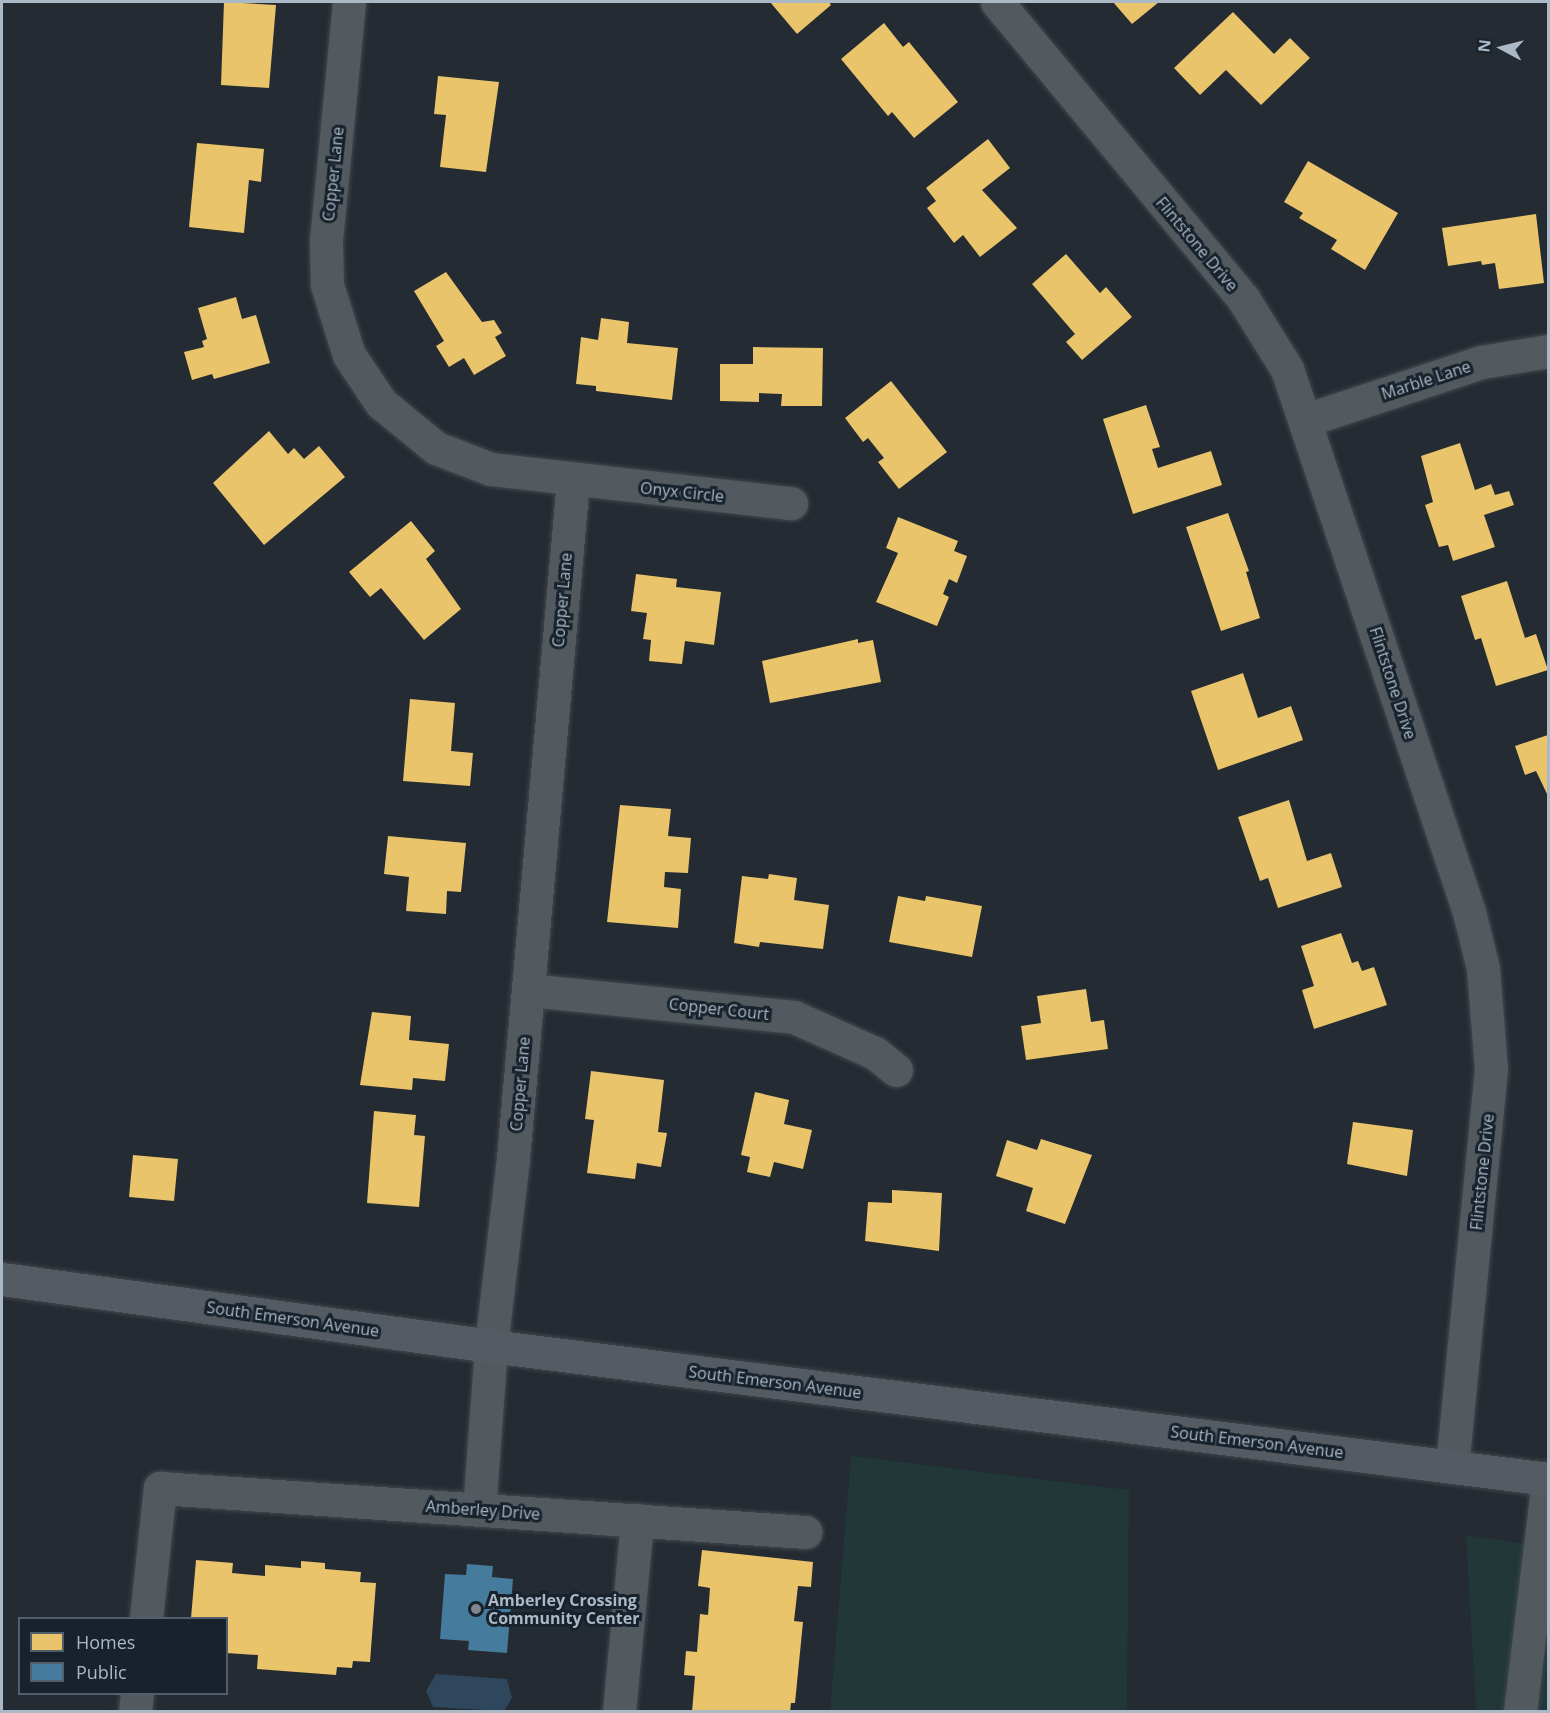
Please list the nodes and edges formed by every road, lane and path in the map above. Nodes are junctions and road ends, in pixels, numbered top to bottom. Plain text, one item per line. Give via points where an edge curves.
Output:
1 (350, 2) edge
2 (997, 2) edge
3 (1548, 351) edge
4 (1306, 420) junction
5 (573, 480) junction
6 (791, 503) dead end
7 (529, 990) junction
8 (896, 1070) dead end
9 (2, 1279) edge
10 (491, 1346) junction
11 (1452, 1467) junction
12 (1548, 1479) edge
13 (480, 1510) junction
14 (637, 1521) junction
15 (806, 1532) dead end
16 (146, 1617) edge
17 (137, 1695) edge
18 (135, 1712) edge
19 (619, 1712) edge
20 (1520, 1712) edge

1 - 5 street, Copper Lane via 326,241 327,285 349,356 381,403 436,448 491,470
2 - 4 street, Flintstone Drive via 1260,322 1287,369
3 - 4 street, Marble Lane via 1480,362
4 - 11 street, Flintstone Drive via 1469,912 1483,968 1489,1012 1489,1099
5 - 6 street, Onyx Circle
5 - 7 street, Copper Lane
7 - 8 street, Copper Court via 794,1017 875,1053
7 - 10 street, Copper Lane
9 - 10 main road, South Emerson Avenue
10 - 11 main road, South Emerson Avenue
10 - 13 street, Copper Lane
11 - 12 main road, South Emerson Avenue
12 - 20 street
13 - 14 street, Amberley Drive
13 - 16 street, Amberley Drive via 160,1488
14 - 15 street, Amberley Drive
14 - 19 street
17 - 18 street

